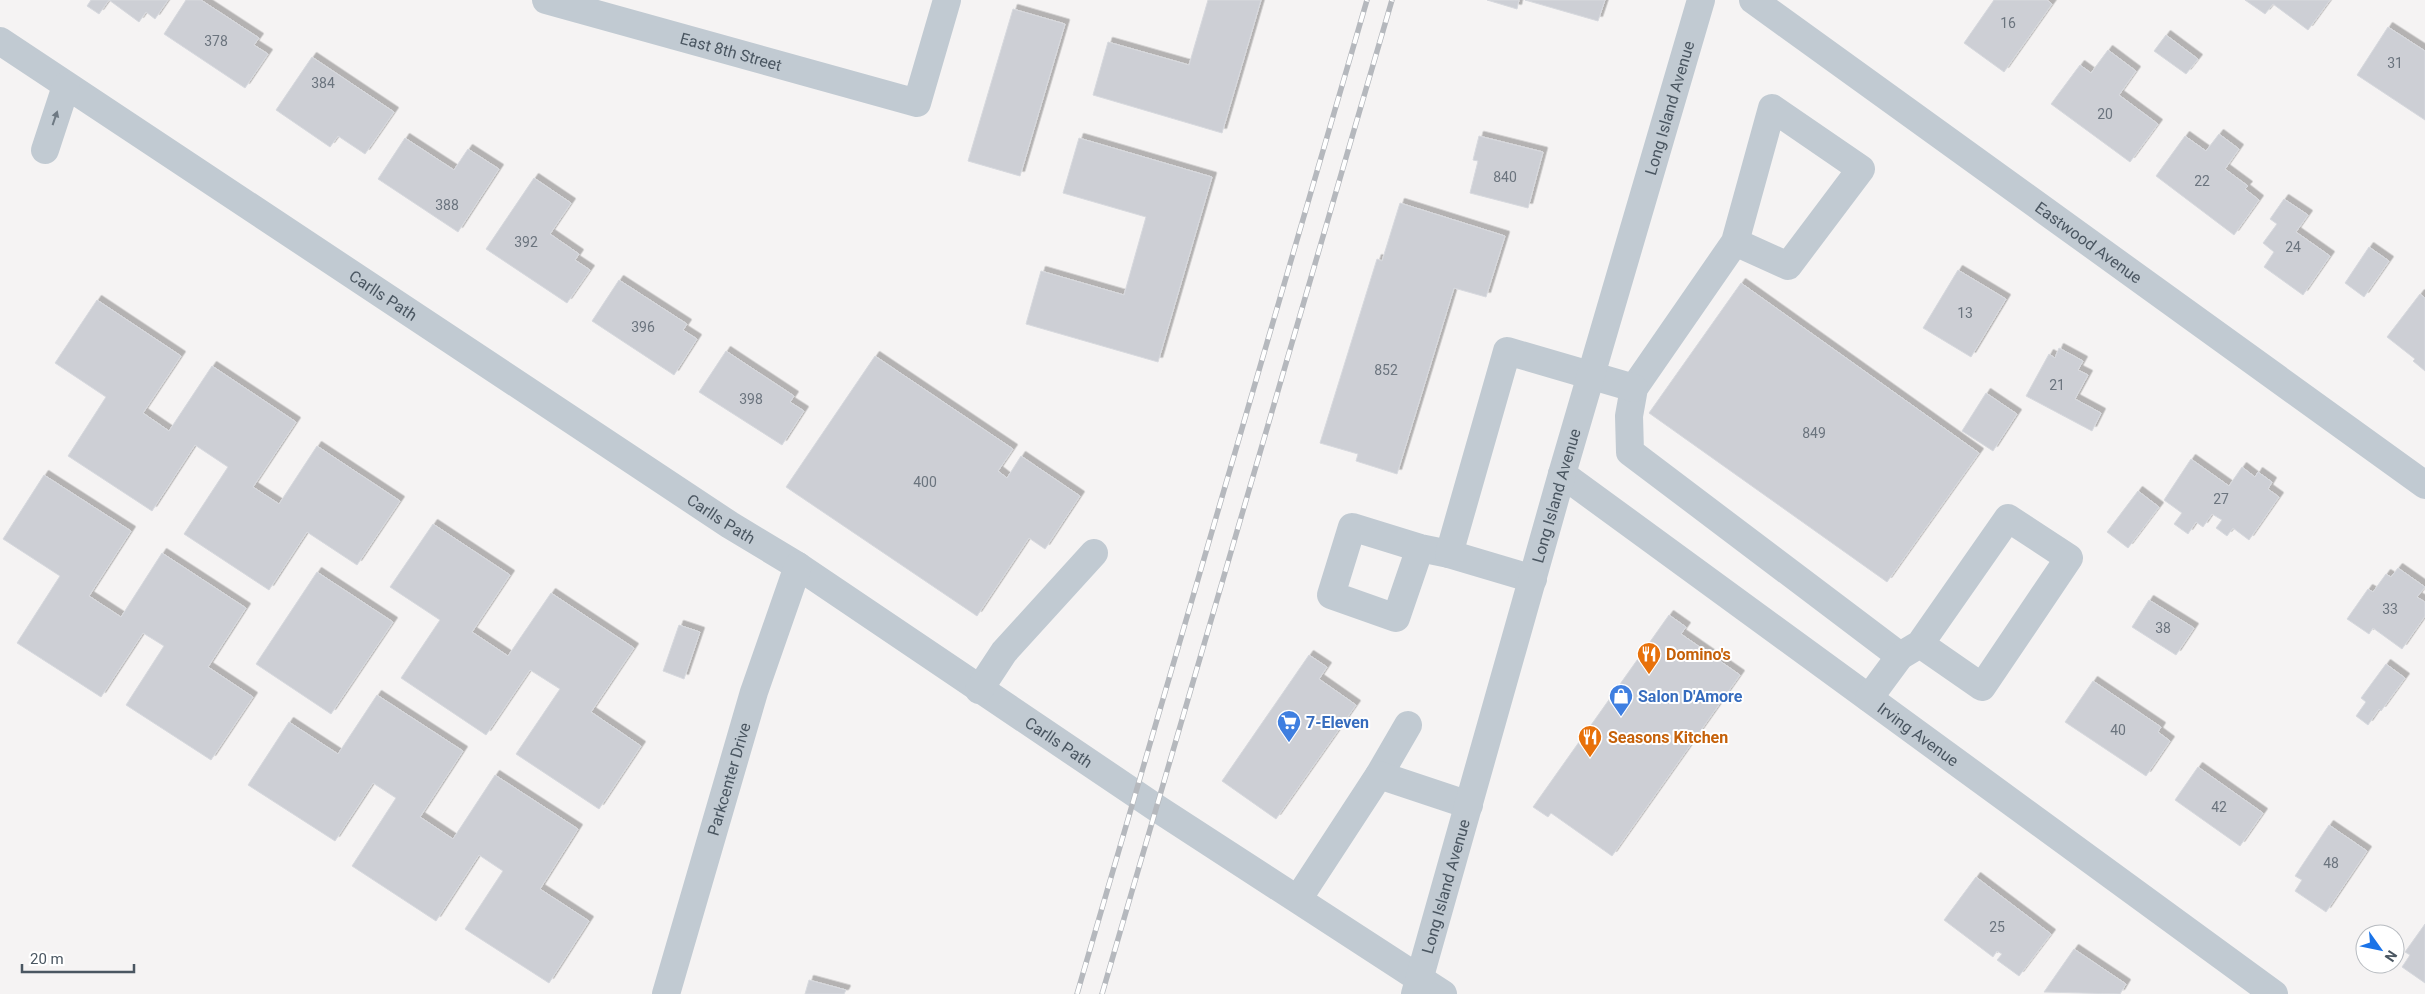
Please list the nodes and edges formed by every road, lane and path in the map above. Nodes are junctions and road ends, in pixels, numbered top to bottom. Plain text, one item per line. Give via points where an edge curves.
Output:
1 (546, 0) edge
2 (947, 0) edge
3 (1701, 0) edge
4 (1753, 0) edge
5 (0, 41) edge
6 (66, 86) junction
7 (45, 150) dead end
8 (1735, 242) junction
9 (1590, 377) junction
10 (1634, 388) junction
11 (1562, 474) junction
12 (2425, 485) edge
13 (1420, 548) dead end
14 (1094, 553) dead end
15 (1450, 554) junction
16 (798, 566) junction
17 (1532, 578) junction
18 (1910, 650) junction
19 (979, 690) junction
20 (1869, 698) junction
21 (1408, 725) dead end
22 (1379, 775) junction
23 (1469, 805) junction
24 (1298, 900) junction
25 (1418, 986) edge
26 (666, 994) edge
27 (1443, 994) edge
28 (2274, 994) edge

1 - 2 street, East 8th Street via 916,103
3 - 9 street, Long Island Avenue
4 - 12 street, Eastwood Avenue
5 - 6 street, Carlls Path
7 -> 6 street
6 - 16 street, Carlls Path via 730,525
8 - 8 street via 1788,266 1861,169 1772,108
8 - 10 street
9 - 10 street
9 - 11 street, Long Island Avenue
9 - 15 street via 1506,351
10 - 18 street via 1629,416 1630,452
11 - 17 street, Long Island Avenue
11 - 20 street, Irving Avenue
13 - 15 street
14 - 19 street via 1004,652
15 - 17 street
16 - 19 street, Carlls Path
16 - 26 street, Parkcenter Drive via 754,692
17 - 23 street, Long Island Avenue
18 - 18 street via 2008,518 2069,558 1982,688
18 - 20 street
19 - 24 street, Carlls Path
20 - 28 street, Irving Avenue
21 - 22 street
22 - 23 street
22 - 24 street
23 - 25 street, Long Island Avenue
24 - 25 street, Carlls Path
25 - 27 street, Carlls Path

